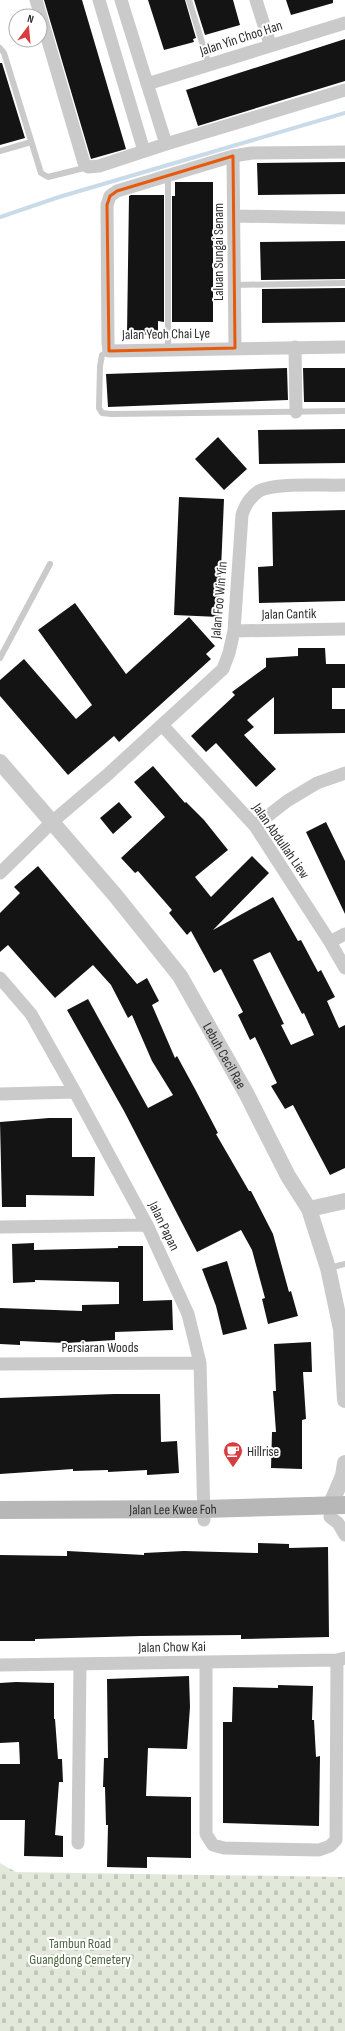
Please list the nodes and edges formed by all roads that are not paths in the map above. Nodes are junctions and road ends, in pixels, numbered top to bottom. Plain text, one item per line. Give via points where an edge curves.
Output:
1 (36, 0) edge
2 (99, 0) edge
3 (121, 0) edge
4 (189, 0) edge
5 (256, 0) edge
6 (345, 23) edge
7 (270, 44) junction
8 (0, 48) edge
9 (209, 65) junction
10 (147, 84) junction
11 (345, 90) edge
12 (31, 142) junction
13 (166, 144) junction
14 (0, 151) edge
15 (144, 151) junction
16 (345, 152) edge
17 (233, 156) junction
18 (88, 167) junction
19 (168, 175) junction
20 (234, 216) junction
21 (345, 218) edge
22 (345, 283) edge
23 (234, 284) junction
24 (295, 347) junction
25 (345, 347) edge
26 (235, 348) junction
27 (168, 350) junction
28 (109, 351) junction
29 (345, 411) edge
30 (296, 412) junction
31 (345, 485) edge
32 (50, 564) dead end
33 (345, 628) edge
34 (234, 631) junction
35 (0, 658) edge
36 (162, 725) junction
37 (0, 762) edge
38 (345, 773) edge
39 (52, 822) junction
40 (255, 826) junction
41 (0, 874) edge
42 (345, 934) edge
43 (330, 942) junction
44 (345, 968) edge
45 (0, 978) edge
46 (75, 1092) junction
47 (0, 1094) edge
48 (345, 1201) edge
49 (309, 1209) junction
50 (147, 1225) junction
51 (0, 1227) edge
52 (345, 1264) edge
53 (328, 1268) junction
54 (343, 1329) edge
55 (200, 1363) junction
56 (0, 1364) edge
57 (345, 1400) edge
58 (345, 1463) edge
59 (0, 1510) edge
60 (338, 1511) edge
61 (204, 1514) junction
62 (0, 1521) edge
63 (345, 1535) edge
64 (341, 1659) edge
65 (206, 1662) junction
66 (80, 1664) junction
67 (0, 1665) edge
68 (78, 1842) dead end

1 - 18 street via 84,163
2 - 15 street
3 - 10 street
4 - 9 lane
5 - 7 street
6 - 7 street, Jalan Yin Choo Han
7 - 9 street, Jalan Yin Choo Han
8 - 12 lane via 4,53
9 - 10 street, Jalan Yin Choo Han
10 - 13 street
11 - 13 street
12 - 14 lane
12 - 18 lane via 39,169 44,176
13 - 15 street
15 - 18 street via 99,166
16 - 17 street, Jalan Yeoh Chai Lye via 252,153
17 - 19 street, Jalan Yeoh Chai Lye
17 - 20 street, Laluan Sungai Senam
19 - 27 lane
19 - 28 street, Jalan Yeoh Chai Lye via 117,191 108,200
20 - 21 street
20 - 23 street, Laluan Sungai Senam
22 - 23 lane
23 - 26 street, Laluan Sungai Senam
24 - 25 street, Jalan Yeoh Chai Lye
24 - 26 street, Jalan Yeoh Chai Lye
24 - 30 street
26 - 27 street, Jalan Yeoh Chai Lye
27 - 28 street, Jalan Yeoh Chai Lye
28 - 30 lane via 102,355 100,366 99,408 102,413
29 - 30 lane
31 - 34 street, Jalan Foo Win Yin via 269,487 252,497 245,505 242,516
32 - 35 lane
33 - 34 street, Jalan Cantik
34 - 36 street, Jalan Foo Win Yin via 223,669
36 - 39 street, Jalan Foo Win Yin
36 - 40 street, Jalan Abdullah Liew
37 - 39 street, Lebuh Cecil Rae
38 - 40 street via 317,783 287,801
39 - 41 street, Jalan Foo Win Yin
39 - 49 street, Lebuh Cecil Rae via 180,976 246,1093 288,1176
40 - 43 street, Jalan Abdullah Liew
42 - 43 street
43 - 44 street, Jalan Abdullah Liew
45 - 46 street, Jalan Papan via 31,1014
46 - 47 street
46 - 50 street, Jalan Papan
48 - 49 street
49 - 53 street, Lebuh Cecil Rae
50 - 51 street
50 - 55 street, Jalan Papan via 188,1314
52 - 53 lane
53 - 54 street, Lebuh Cecil Rae
54 - 57 street, Lebuh Cecil Rae
55 - 56 street, Persiaran Woods
55 - 61 street, Jalan Papan
58 - 60 street
59 - 61 main road, Jalan Lee Kwee Foh
60 - 61 main road, Jalan Lee Kwee Foh
60 - 63 street via 338,1523
61 - 62 main road, Jalan Lee Kwee Foh
64 - 65 street, Jalan Chow Kai
64 - 65 street via 336,1840 330,1846 319,1850 224,1848 213,1845 206,1834
65 - 66 street, Jalan Chow Kai
66 - 67 street, Jalan Chow Kai
66 - 68 street

